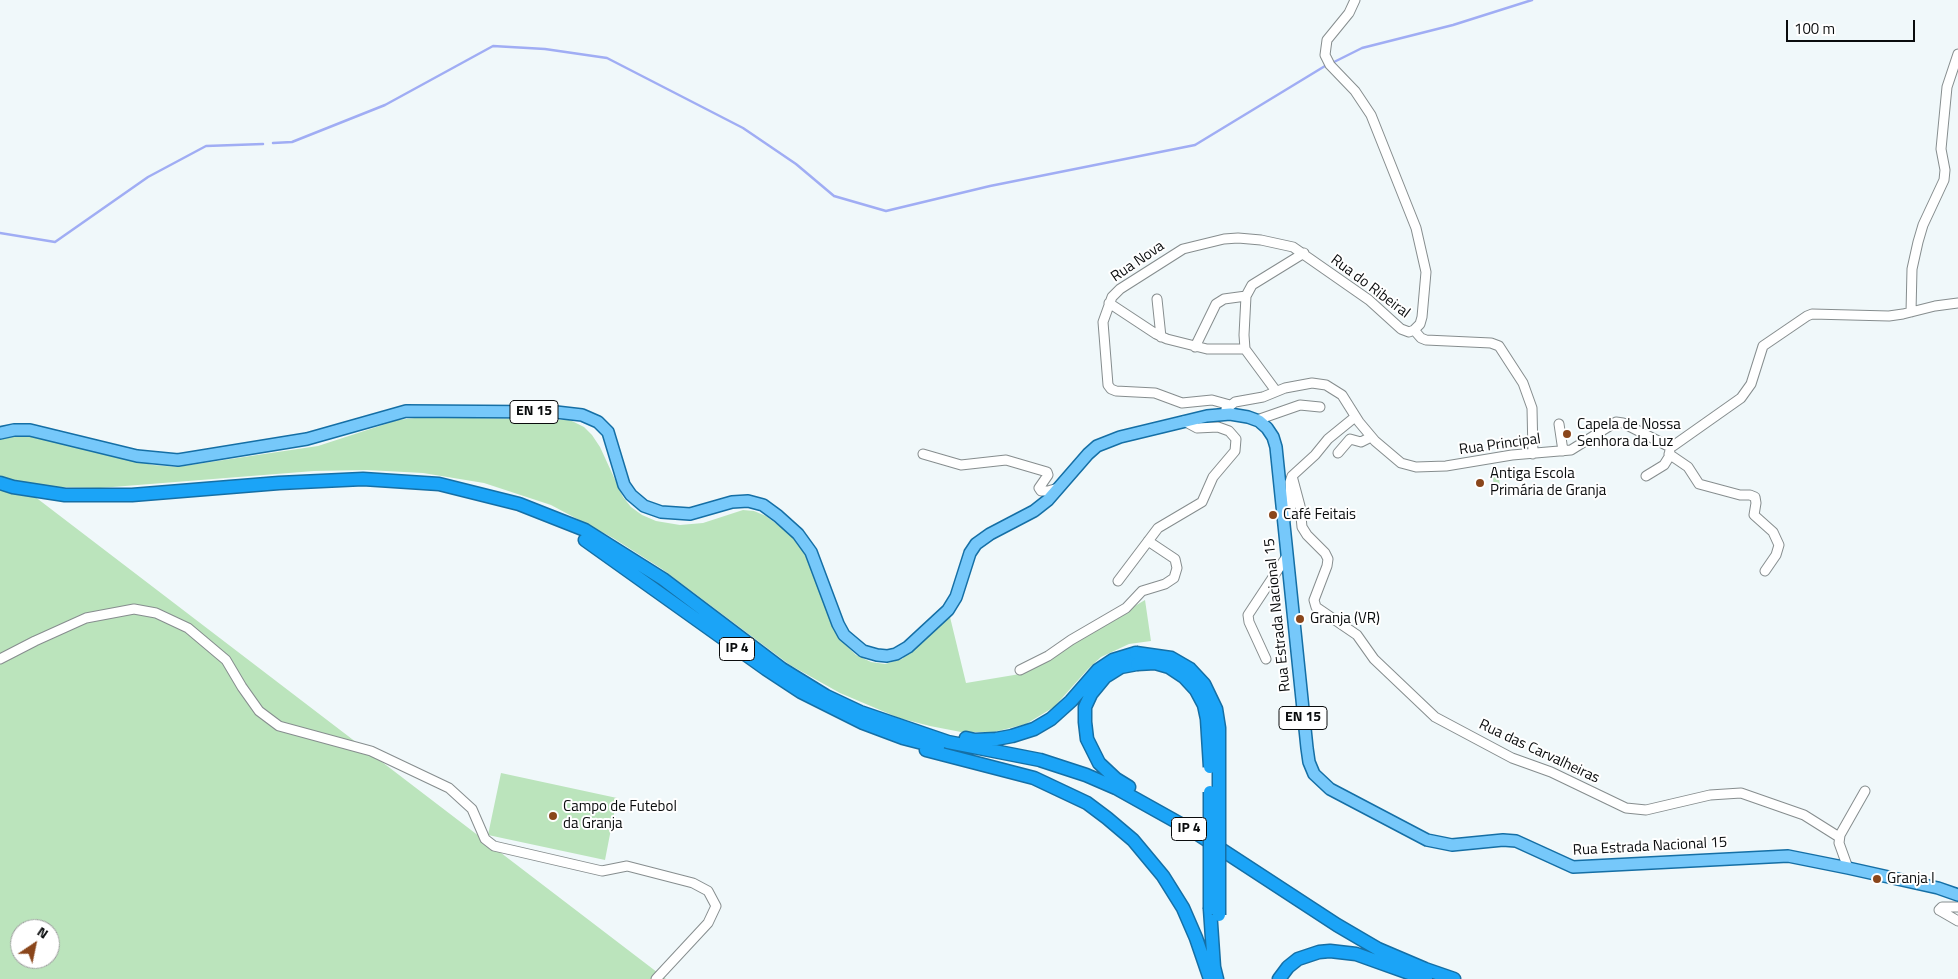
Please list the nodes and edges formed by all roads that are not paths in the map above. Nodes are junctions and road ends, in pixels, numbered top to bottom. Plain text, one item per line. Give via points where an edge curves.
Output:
1 (1355, 0) edge
2 (1958, 54) edge
3 (1304, 253) junction
4 (1246, 296) junction
5 (1157, 299) dead end
6 (1109, 303) junction
7 (1958, 303) edge
8 (1911, 312) junction
9 (1414, 330) junction
10 (1161, 336) junction
11 (1195, 347) junction
12 (1245, 349) junction
13 (1276, 391) junction
14 (1320, 406) dead end
15 (1227, 409) junction
16 (1355, 417) junction
17 (1257, 420) junction
18 (1184, 421) junction
19 (1559, 424) dead end
20 (0, 433) edge
21 (1370, 437) junction
22 (1670, 450) junction
23 (1563, 451) junction
24 (1338, 453) dead end
25 (923, 454) dead end
26 (1533, 454) junction
27 (1292, 476) junction
28 (1646, 476) dead end
29 (0, 483) edge
30 (1061, 488) junction
31 (0, 491) edge
32 (1284, 522) junction
33 (1148, 541) junction
34 (1287, 556) junction
35 (1765, 571) dead end
36 (637, 576) junction
37 (1118, 581) dead end
38 (1137, 658) junction
39 (0, 659) edge
40 (1266, 659) dead end
41 (1020, 670) dead end
42 (904, 728) junction
43 (1865, 791) dead end
44 (1839, 838) junction
45 (1848, 868) junction
46 (1288, 894) junction
47 (1958, 895) edge
48 (1958, 907) edge
49 (1215, 912) junction
50 (1958, 921) edge
51 (656, 979) edge
52 (1210, 979) edge
53 (1217, 979) edge
54 (1225, 979) edge
55 (1279, 979) edge
56 (1426, 979) edge
57 (1438, 979) edge
58 (1454, 979) edge

1 - 9 street, Rua do Ribeiral via 1348,15 1327,40 1325,54 1330,65 1355,91 1371,115 1418,234 1426,282 1422,317
2 - 8 street via 1947,87 1941,149 1944,180 1923,224 1916,249
3 - 4 street via 1252,285
3 - 6 street, Rua Nova via 1293,247 1245,238 1224,239 1188,248 1120,289
3 - 9 street, Rua do Ribeiral via 1334,278 1374,304 1402,329
4 - 11 street via 1216,304
4 - 12 street
5 - 10 street
6 - 10 street
6 - 15 street, Rua Nova via 1103,326 1111,389 1155,393 1186,404 1212,400
7 - 8 street
8 - 22 street via 1889,316 1807,316 1764,346 1751,384 1741,398
9 - 26 street via 1426,340 1491,343 1501,348 1523,383 1532,408
10 - 11 street
11 - 12 street
12 - 13 street
13 - 15 street, Rua Principal via 1237,402
13 - 16 street, Rua Principal via 1308,384 1326,385 1342,395
14 - 17 street via 1303,404
15 - 17 main road, EN 15
15 - 18 main road, EN 15
16 - 21 street, Rua Principal
16 - 27 street
17 - 32 main road, Rua Estrada Nacional 15 / EN 15 via 1270,432 1276,447
18 - 30 main road, EN 15 via 1101,444 1088,454
18 - 33 street via 1197,428 1225,429 1235,436 1236,447 1213,478 1202,502 1160,526
19 - 23 street
20 - 30 main road, EN 15 via 30,430 137,456 178,460 307,439 406,411 582,415 598,422 608,432 624,485 644,506 661,512 690,514 748,501 763,505 778,516 808,546 839,628 858,648 877,655 896,654 927,631 954,602 968,558 976,544 1039,508
21 - 24 street via 1361,442 1350,439
21 - 26 street, Rua Principal via 1402,463 1416,467
22 - 23 street, Rua Principal via 1616,422 1576,448
22 - 28 street via 1664,465
22 - 35 street via 1700,484 1755,498 1754,515 1770,529 1778,545 1776,555
23 - 26 street, Rua Principal
25 - 30 street via 961,464 1006,460 1048,472 1039,488 1041,491
27 - 32 street via 1292,507
27 - 44 street, Rua das Carvalheiras via 1302,526 1328,559 1314,600 1316,607 1358,635 1374,659 1435,717 1512,758 1551,772 1626,808 1646,810 1710,795 1741,793 1804,815
29 - 42 highway, IP 4 via 65,495 132,495 363,479 439,484 519,504 585,530 663,579 782,669 826,696
31 - 36 highway, IP 4 via 64,502 132,503 363,487 438,492 517,511 582,537
32 - 34 main road, Rua Estrada Nacional 15 / EN 15
33 - 37 street
33 - 41 street via 1175,559 1174,578 1142,591 1126,608
34 - 40 street via 1248,615
34 - 45 main road, Rua Estrada Nacional 15 / EN 15 via 1309,762 1318,780 1337,793 1428,840 1452,844 1516,841 1573,867 1782,856
36 - 52 highway via 761,673 826,712 898,742 1034,778 1087,803 1133,840 1163,876 1183,908
36 - 57 highway, IP 4 via 766,669 823,704 903,738 1047,771 1096,786 1186,835 1280,898 1348,938
38 - 42 highway via 1113,660 1098,670 1051,719 1012,736 975,740
38 - 46 highway via 1105,677 1091,694 1086,707 1087,739 1099,763 1116,779 1181,819
38 - 49 highway, bridge via 1171,658 1190,669 1204,684 1216,709 1219,728
39 - 51 street via 86,618 134,609 156,613 188,628 226,660 259,711 280,726 371,751 449,788 472,809 485,839 494,846 602,871 627,866 693,883 708,891 716,906 708,923
42 - 46 highway, IP 4 via 948,742 1040,760 1086,775 1177,822
43 - 44 street
44 - 45 street
45 - 47 main road, Rua Estrada Nacional 15 / EN 15
46 - 58 highway, IP 4 via 1378,949
48 - 50 street via 1944,906 1940,910
49 - 53 highway via 1214,966
49 - 54 highway
55 - 56 highway via 1298,959 1330,951 1356,954

